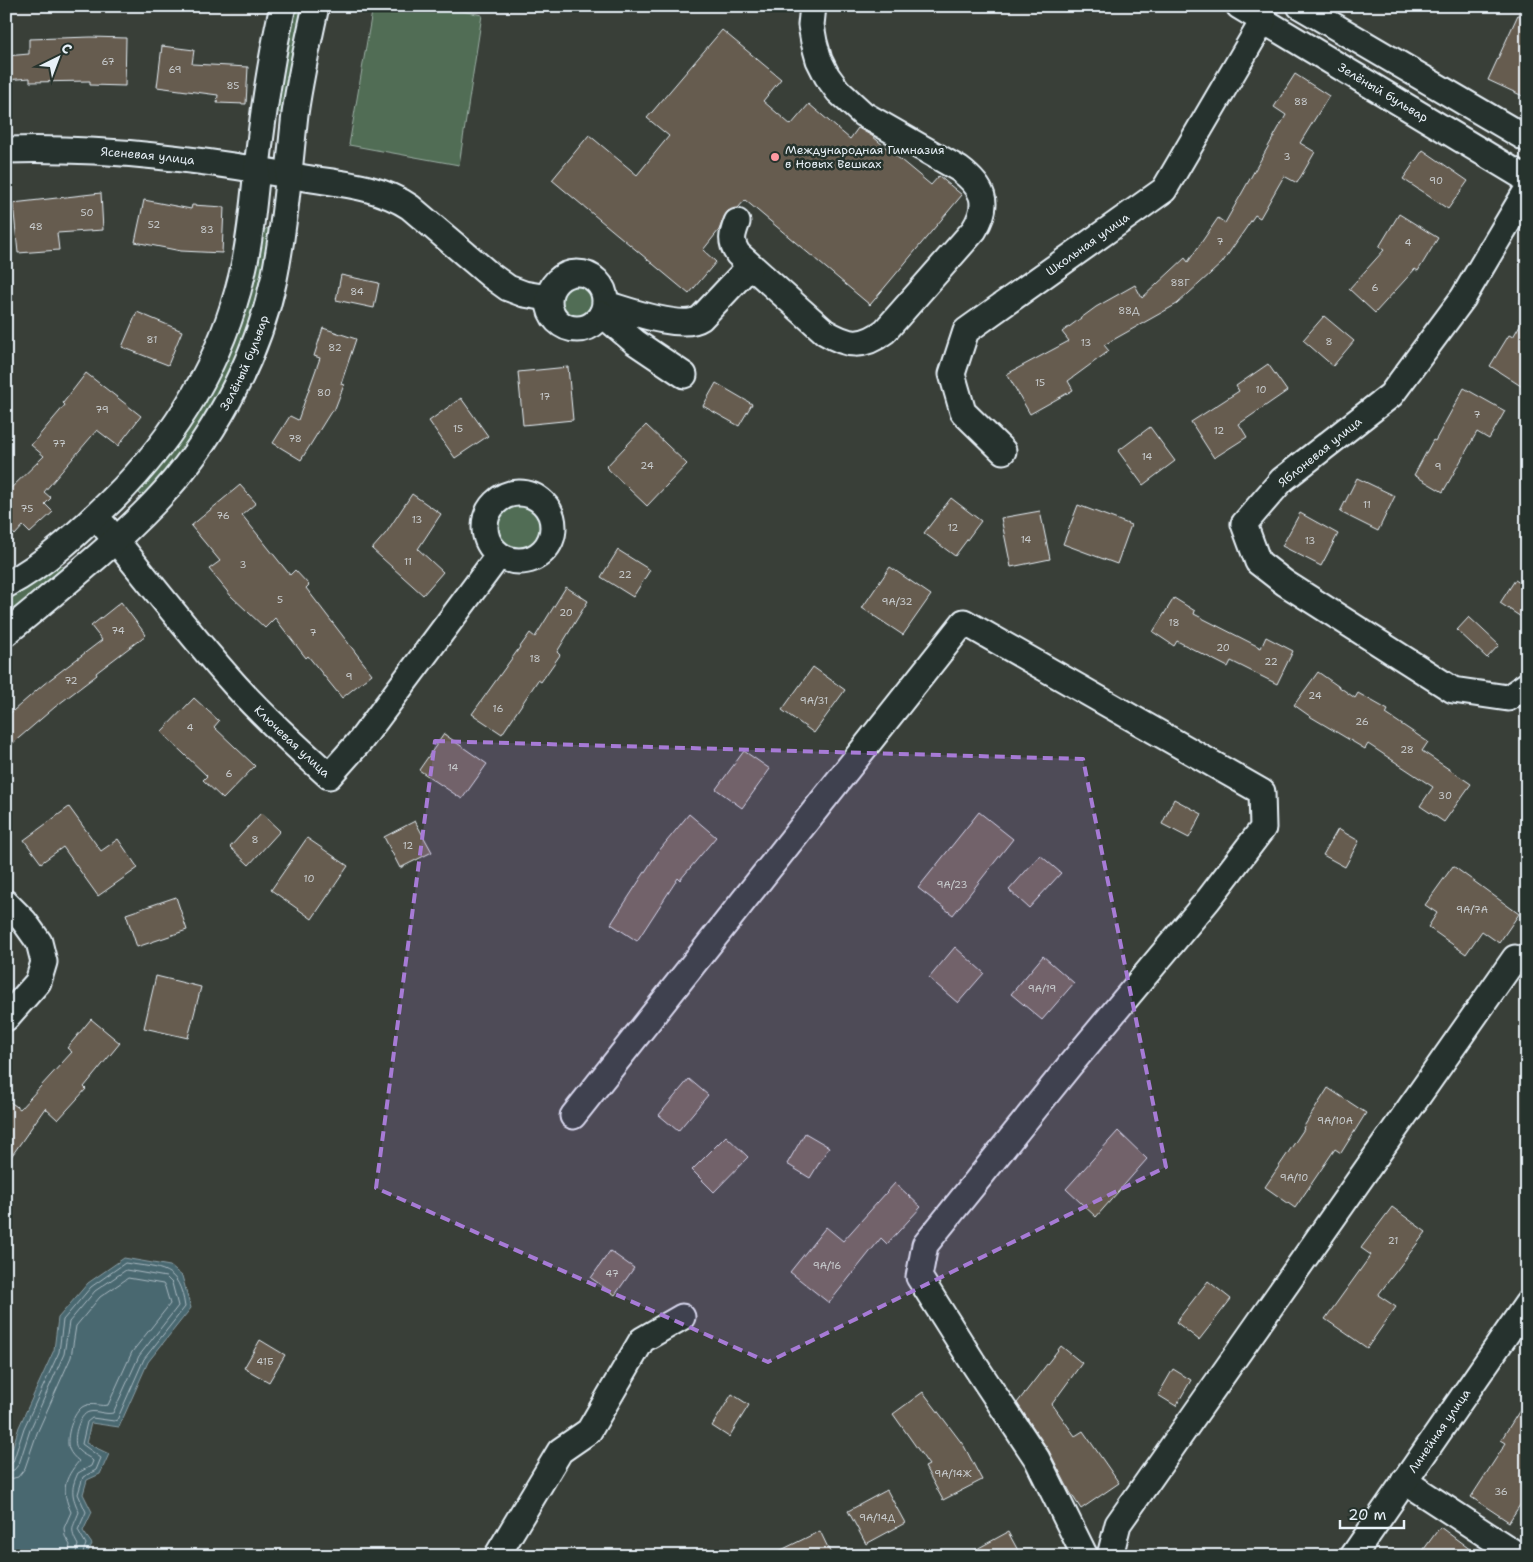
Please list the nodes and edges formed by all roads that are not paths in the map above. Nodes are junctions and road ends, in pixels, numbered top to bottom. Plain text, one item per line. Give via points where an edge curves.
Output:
1 (283, 6) edge
2 (316, 6) edge
3 (813, 6) edge
4 (1239, 6) edge
5 (1300, 6) edge
6 (1263, 20) junction
7 (1527, 139) edge
8 (6, 150) edge
9 (257, 170) junction
10 (289, 175) junction
11 (1527, 180) edge
12 (1527, 190) edge
13 (736, 222) dead end
14 (750, 266) junction
15 (548, 298) junction
16 (604, 309) junction
17 (684, 375) dead end
18 (1003, 451) dead end
19 (96, 515) junction
20 (116, 540) junction
21 (499, 554) dead end
22 (6, 585) edge
23 (6, 633) edge
24 (1527, 685) edge
25 (6, 903) edge
26 (1515, 958) dead end
27 (6, 1018) edge
28 (573, 1116) dead end
29 (1526, 1308) edge
30 (682, 1317) dead end
31 (1404, 1481) junction
32 (497, 1556) edge
33 (1084, 1556) edge
34 (1110, 1556) edge
35 (1352, 1556) edge
36 (1520, 1556) edge

1 - 9 street via 264,108
2 - 10 street, Зелёный бульвар via 306,48
3 - 14 street via 811,25 814,42 827,76 838,91 863,114 968,176 982,195 982,218 894,322 875,339 864,343 837,340 825,332
4 - 6 street, Зелёный бульвар
5 - 7 street
6 - 11 street, Зелёный бульвар
6 - 18 street, Школьная улица via 1164,190 966,332 952,374 963,412
8 - 9 street, Ясеневая улица via 104,150
9 - 10 street, Ясеневая улица
9 - 19 street via 242,274 231,316 215,355 197,392 155,454
10 - 15 street, Ясеневая улица via 380,192 396,198 508,288
10 - 20 street, Зелёный бульвар via 274,281 244,368 225,408 180,474
12 - 24 street, Яблоневая улица via 1463,298 1391,395 1282,480 1244,524 1258,562 1284,583 1453,690 1508,698
13 - 14 street via 732,246
14 - 16 street via 695,322 683,323
15 - 16 street via 549,309 555,319 574,330 595,323
15 - 16 street via 558,279 568,273 580,272 599,283 604,292
16 - 17 street via 635,342
19 - 20 street, Ключевая улица
19 - 22 street via 51,555
20 - 21 street, Ключевая улица via 236,686 329,776 361,740
20 - 23 street, Зелёный бульвар
25 - 27 street via 39,942 44,962 38,982
26 - 34 street via 1118,1524
28 - 33 street via 964,622 1262,792 1263,828 1208,900 925,1246 920,1277 1037,1459
29 - 31 street, Линейная улица
30 - 32 street via 642,1340 589,1431 560,1451
31 - 35 street, Линейная улица
31 - 36 street

